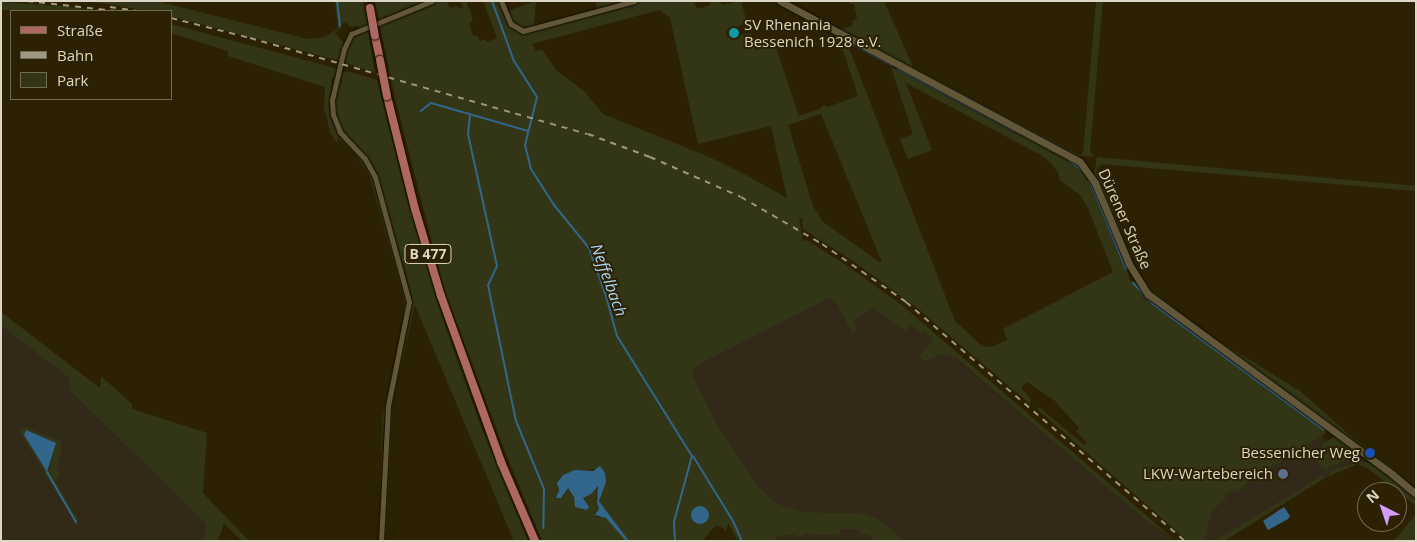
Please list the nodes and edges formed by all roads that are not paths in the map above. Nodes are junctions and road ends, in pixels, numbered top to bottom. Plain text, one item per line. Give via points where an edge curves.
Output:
1 (432, 1) edge
2 (501, 1) edge
3 (634, 1) edge
4 (780, 1) edge
5 (369, 4) edge
6 (1416, 494) edge
7 (381, 541) edge
8 (535, 541) edge

1 - 7 street via 350,36 332,95 333,115 342,136 373,172 409,302 388,406
2 - 3 street via 511,24 523,31
4 - 6 street, Dürener Straße via 1080,162 1096,183 1128,264 1148,294
5 - 8 main road, B 477, bridge via 413,202 444,305 501,462

